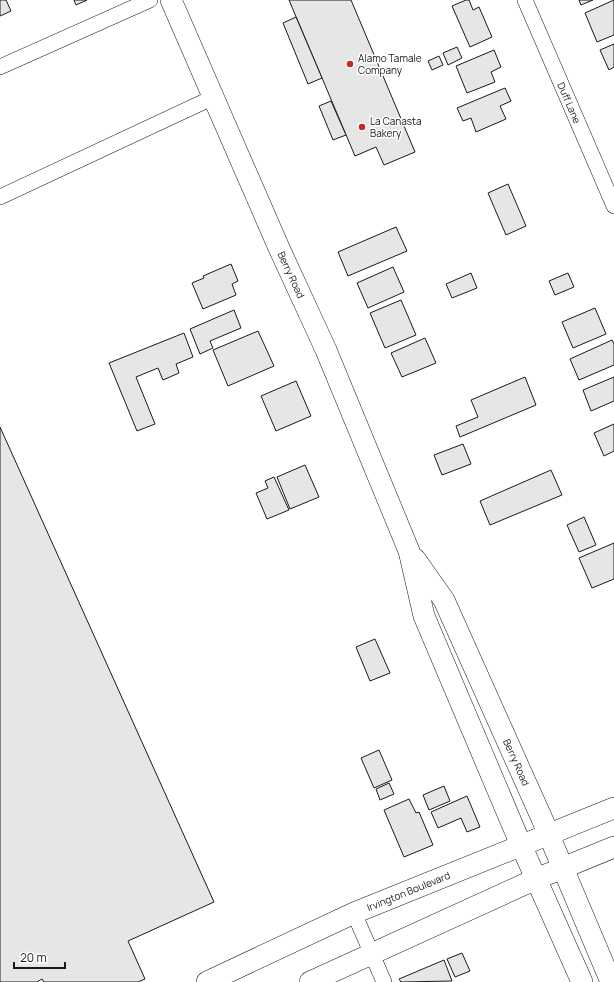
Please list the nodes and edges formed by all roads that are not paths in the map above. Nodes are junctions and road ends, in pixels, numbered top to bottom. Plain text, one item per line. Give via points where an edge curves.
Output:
1 (150, 0) edge
2 (172, 0) edge
3 (525, 0) edge
4 (0, 67) edge
5 (214, 97) junction
6 (0, 197) edge
7 (614, 206) edge
8 (409, 551) junction
9 (614, 808) edge
10 (549, 834) junction
11 (521, 846) junction
12 (614, 847) edge
13 (563, 868) junction
14 (536, 879) junction
15 (354, 914) junction
16 (372, 954) junction
17 (207, 982) edge
18 (310, 982) edge
19 (384, 982) edge
20 (582, 982) edge
21 (611, 982) edge

1 - 4 street
2 - 5 street, Berry Road
3 - 7 street, Duff Lane
5 - 6 street
5 - 8 street, Berry Road via 326,350
8 - 10 street, Berry Road via 444,600
8 - 11 street, Berry Road via 424,616
9 - 10 street, Irvington Boulevard
10 - 11 street, Irvington Boulevard
10 - 13 street, Berry Road
11 - 14 street, Berry Road
11 - 15 street, Irvington Boulevard
12 - 13 street
13 - 14 street
13 - 21 street, Berry Road
14 - 16 street
14 - 20 street, Berry Road
15 - 16 street
15 - 17 street, Irvington Boulevard
16 - 18 street
16 - 19 street

